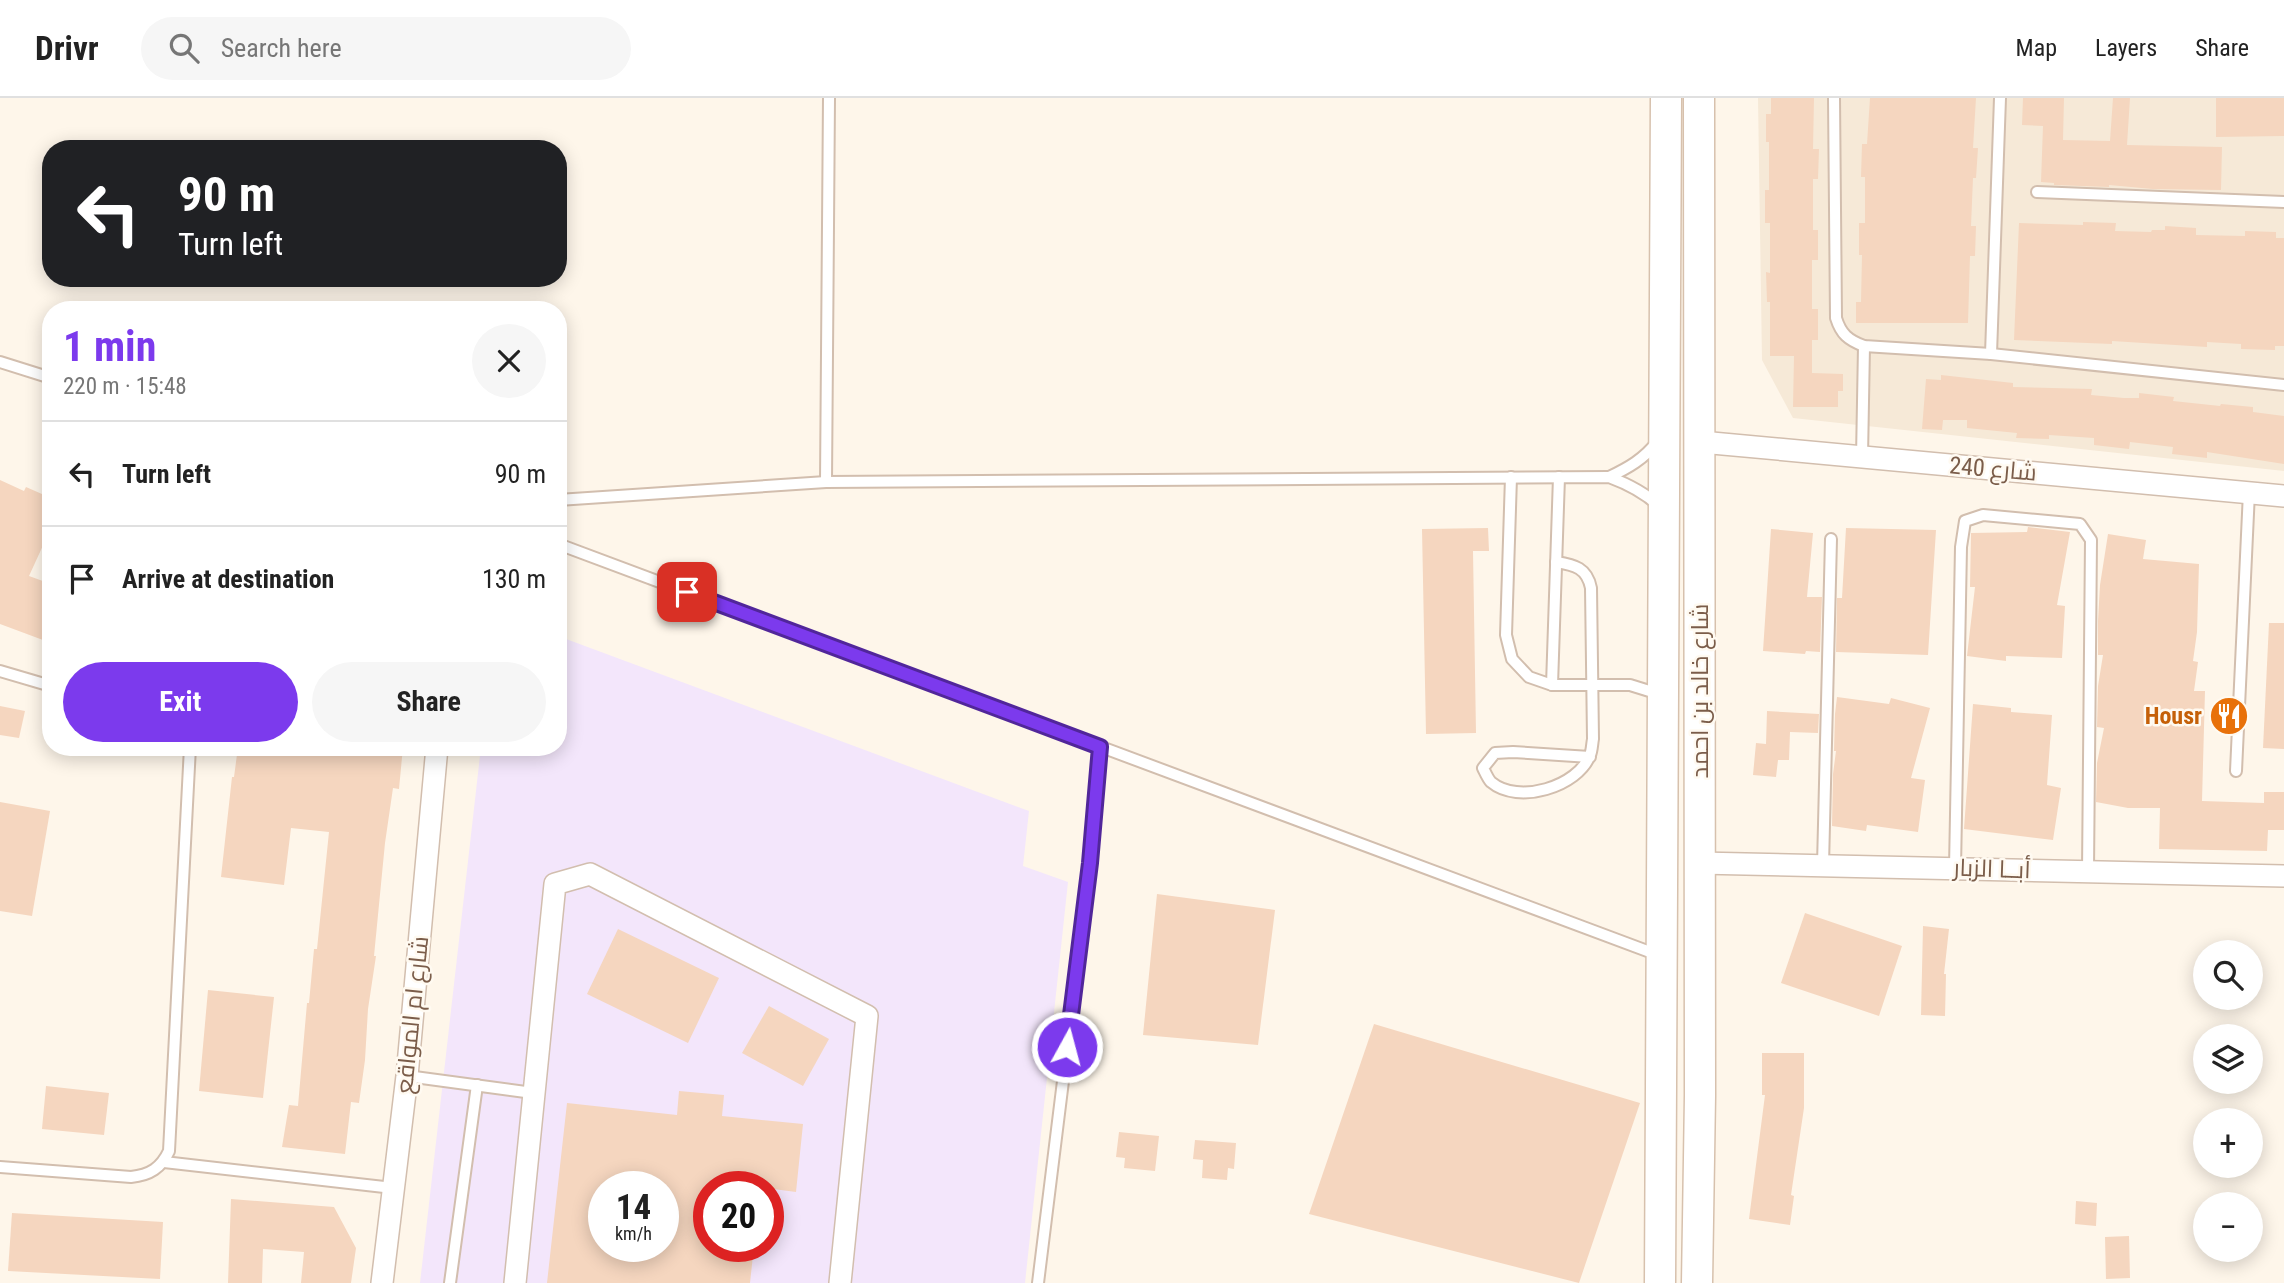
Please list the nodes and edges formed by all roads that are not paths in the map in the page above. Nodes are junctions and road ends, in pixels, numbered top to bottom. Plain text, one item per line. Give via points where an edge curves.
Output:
1 (829, 98) edge
2 (1666, 98) edge
3 (1699, 98) edge
4 (1834, 98) edge
5 (2000, 98) edge
6 (2037, 192) dead end
7 (2284, 202) edge
8 (1864, 346) junction
9 (1991, 354) junction
10 (0, 362) edge
11 (42, 375) edge
12 (2284, 385) edge
13 (1664, 434) junction
14 (1701, 442) junction
15 (1862, 457) junction
16 (1511, 477) junction
17 (1559, 477) junction
18 (1609, 477) junction
19 (826, 482) junction
20 (2249, 492) junction
21 (2284, 496) edge
22 (567, 499) edge
23 (1663, 510) junction
24 (1831, 539) dead end
25 (567, 547) edge
26 (1556, 562) junction
27 (0, 671) edge
28 (42, 683) edge
29 (1552, 685) junction
30 (1591, 685) junction
31 (1662, 696) junction
32 (1100, 747) junction
33 (190, 756) edge
34 (437, 756) edge
35 (1590, 757) junction
36 (2236, 771) dead end
37 (1699, 863) junction
38 (1823, 865) junction
39 (1955, 868) junction
40 (2088, 872) junction
41 (2284, 876) edge
42 (1661, 956) junction
43 (407, 1076) junction
44 (477, 1085) junction
45 (533, 1093) junction
46 (164, 1162) junction
47 (0, 1167) edge
48 (393, 1188) junction
49 (382, 1283) edge
50 (450, 1283) edge
51 (515, 1283) edge
52 (840, 1283) edge
53 (1038, 1283) edge
54 (1660, 1283) edge
55 (1697, 1283) edge

1 - 19 lane
2 - 13 main road, شارع خالد بن احمد
3 - 14 main road, شارع خالد بن احمد
4 - 8 lane via 1836,318 1841,333
5 - 9 lane
6 - 7 lane
8 - 9 lane
8 - 15 lane
9 - 12 lane
10 - 11 lane
13 - 18 lane via 1640,460
13 - 23 main road, شارع خالد بن احمد
14 - 15 street, شارع 240
14 - 37 main road, شارع خالد بن احمد
15 - 20 street, شارع 240
16 - 17 lane
16 - 19 lane
16 - 29 lane via 1506,635 1512,659 1529,677
17 - 18 lane
17 - 26 lane
18 - 23 lane via 1639,490
19 - 22 lane
20 - 21 street, شارع 240
20 - 36 lane
23 - 31 main road, شارع خالد بن احمد
24 - 38 lane
25 - 32 lane
26 - 29 lane
26 - 30 lane via 1582,569 1589,577
27 - 28 lane
29 - 30 lane
30 - 31 lane via 1630,685
30 - 35 lane
31 - 42 main road, شارع خالد بن احمد
32 - 42 lane
32 - 53 lane
33 - 46 lane via 170,1139
34 - 43 street, شارع ام المواقع
35 - 35 lane via 1513,752 1495,754 1483,768 1490,782 1536,793 1558,786
37 - 38 street, أبــا الزبار
37 - 55 main road, شارع خالد بن احمد
38 - 39 street, أبــا الزبار
39 - 40 street, أبــا الزبار
39 - 40 lane via 1961,547 1965,521 1983,515 2080,524 2091,540
40 - 41 street, أبــا الزبار
42 - 54 main road, شارع خالد بن احمد
43 - 44 lane
43 - 48 street, شارع ام المواقع
44 - 45 lane
44 - 50 lane
45 - 51 street
45 - 52 street via 555,884 590,874 867,1016
46 - 47 lane via 155,1171 131,1177
46 - 48 lane
48 - 49 street, شارع ام المواقع

